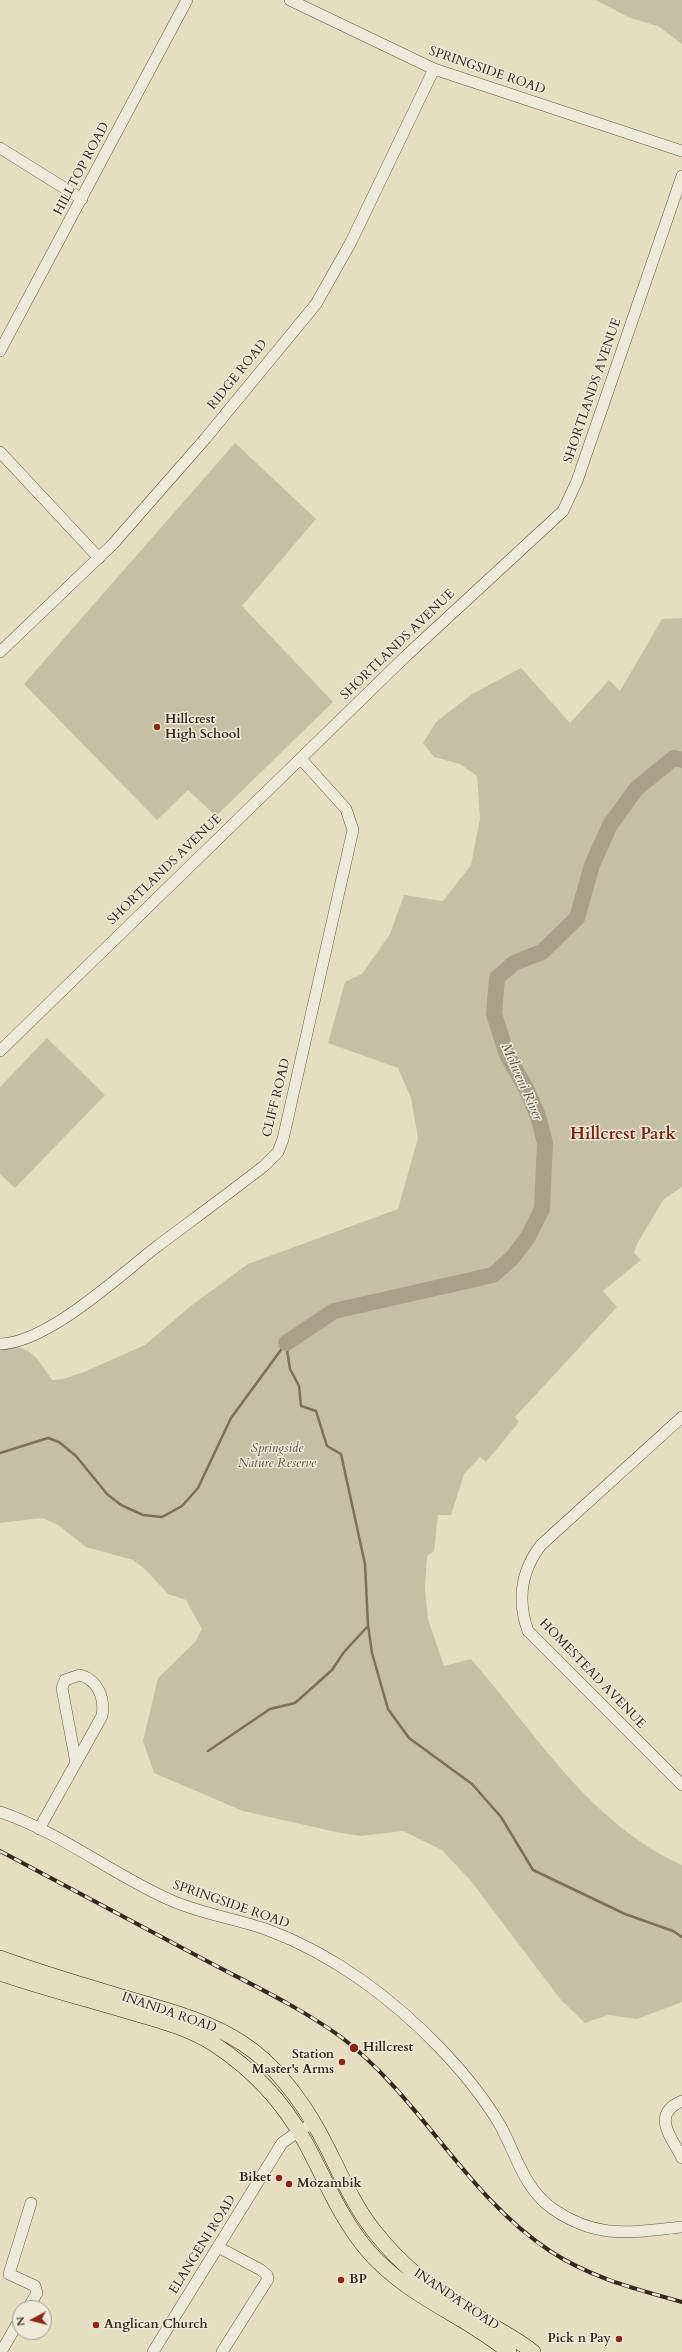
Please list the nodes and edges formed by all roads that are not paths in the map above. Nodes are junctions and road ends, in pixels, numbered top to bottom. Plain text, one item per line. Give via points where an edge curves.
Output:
1 (187, 0) edge
2 (290, 0) edge
3 (434, 69) junction
4 (0, 148) edge
5 (682, 151) edge
6 (682, 176) edge
7 (82, 199) junction
8 (0, 351) edge
9 (0, 452) edge
10 (99, 558) junction
11 (0, 652) edge
12 (301, 759) junction
13 (0, 1051) edge
14 (0, 1344) edge
15 (682, 1418) edge
16 (76, 1763) junction
17 (682, 1785) edge
18 (0, 1812) edge
19 (39, 1829) junction
20 (0, 1958) edge
21 (0, 1973) edge
22 (682, 2101) edge
23 (314, 2123) junction
24 (299, 2131) junction
25 (682, 2158) edge
26 (31, 2203) dead end
27 (682, 2227) edge
28 (218, 2247) junction
29 (4, 2274) edge
30 (33, 2300) edge
31 (12, 2333) edge
32 (1, 2352) edge
33 (153, 2352) edge
34 (222, 2352) edge
35 (509, 2352) edge
36 (533, 2352) edge

1 - 7 street, HILLTOP ROAD
2 - 3 street, SPRINGSIDE ROAD
3 - 5 street, SPRINGSIDE ROAD
3 - 10 street, RIDGE ROAD via 351,242 316,304 205,439
4 - 7 street
6 - 12 street, SHORTLANDS AVENUE via 575,486 563,511 407,655
7 - 8 street, HILLTOP ROAD
9 - 10 street
10 - 11 street, RIDGE ROAD
12 - 13 street, SHORTLANDS AVENUE
12 - 14 street, CLIFF ROAD via 346,808 353,830 278,1152 264,1166 68,1314 26,1339 12,1344
15 - 17 street, HOMESTEAD AVENUE via 541,1545 530,1559 521,1595 523,1618 528,1631
16 - 16 street via 62,1688 65,1680 80,1675 95,1685 102,1697 103,1709 102,1716
16 - 19 street
18 - 19 street, SPRINGSIDE ROAD
19 - 27 street, SPRINGSIDE ROAD via 170,1900 270,1931 345,1969 418,2026 461,2070 501,2126 537,2195 554,2210 586,2226 610,2232
20 - 23 main road, INANDA ROAD via 189,2017 223,2031 263,2059
21 - 24 main road, INANDA ROAD via 139,2014 196,2035 242,2064 259,2079 287,2112
22 - 25 street via 669,2110 665,2119 666,2128
23 - 24 street, ELANGENI ROAD
23 - 36 main road, INANDA ROAD via 365,2218 410,2270 430,2287
24 - 28 street, ELANGENI ROAD via 282,2143
24 - 35 main road, INANDA ROAD via 341,2212 370,2253 421,2297 494,2339
26 - 29 street
28 - 33 street, ELANGENI ROAD
28 - 34 street via 261,2270 267,2274 268,2279
29 - 30 street via 35,2286 37,2293
31 - 32 street

